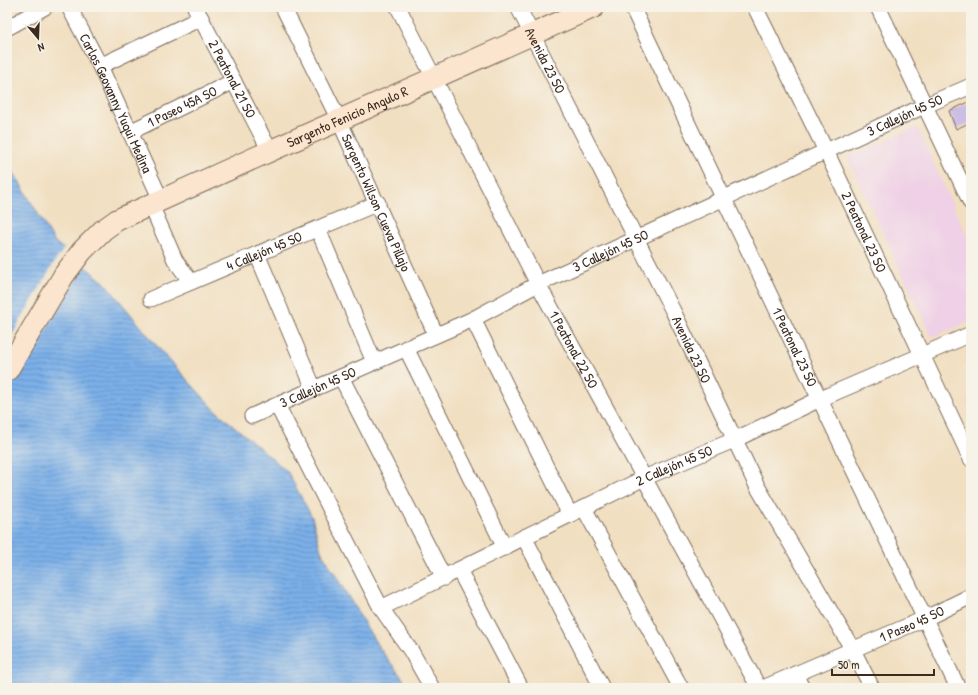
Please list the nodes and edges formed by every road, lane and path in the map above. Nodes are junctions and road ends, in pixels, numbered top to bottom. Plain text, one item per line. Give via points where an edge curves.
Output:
1 (45, 7) edge
2 (69, 7) edge
3 (283, 7) edge
4 (398, 7) edge
5 (518, 7) edge
6 (594, 7) edge
7 (632, 7) edge
8 (755, 7) edge
9 (878, 7) edge
10 (198, 12) edge
11 (7, 28) edge
12 (532, 34) junction
13 (100, 66) junction
14 (434, 78) junction
15 (234, 81) junction
16 (971, 86) edge
17 (924, 106) junction
18 (339, 120) junction
19 (130, 132) junction
20 (270, 151) junction
21 (826, 151) junction
22 (724, 199) junction
23 (156, 202) junction
24 (971, 202) edge
25 (378, 203) junction
26 (318, 228) junction
27 (635, 239) junction
28 (257, 254) junction
29 (192, 282) junction
30 (538, 284) junction
31 (151, 299) dead end
32 (473, 319) junction
33 (971, 334) edge
34 (436, 335) junction
35 (406, 348) junction
36 (923, 355) junction
37 (374, 362) junction
38 (7, 371) edge
39 (341, 377) junction
40 (314, 389) junction
41 (820, 399) junction
42 (277, 405) junction
43 (252, 416) dead end
44 (734, 440) junction
45 (971, 459) edge
46 (644, 478) junction
47 (577, 511) junction
48 (524, 537) junction
49 (505, 548) junction
50 (459, 570) junction
51 (444, 578) junction
52 (971, 596) edge
53 (381, 608) junction
54 (924, 619) junction
55 (853, 650) junction
56 (795, 674) junction
57 (432, 688) edge
58 (521, 688) edge
59 (602, 688) edge
60 (681, 688) edge
61 (759, 688) edge
62 (763, 688) edge
63 (802, 688) edge
64 (872, 688) edge
65 (958, 688) edge

1 - 11 street
2 - 13 street, Carlos Geovanny Yuqui Medina
3 - 18 street, Sargento Wilson Cueva Pillajo
4 - 14 street, 1 Peatonal 22 SO
5 - 12 street, Avenida 23 SO
6 - 12 street, Sargento Fenicio Angulo R
7 - 22 street, 1 Peatonal 23 SO
8 - 21 street, 2 Peatonal 23 SO
9 - 17 street
10 - 13 street
10 - 15 street, 2 Peatonal 21 SO
12 - 14 street, Sargento Fenicio Angulo R
12 - 27 street, Avenida 23 SO
13 - 19 street, Carlos Geovanny Yuqui Medina
14 - 18 street, Sargento Fenicio Angulo R
14 - 30 street, 1 Peatonal 22 SO
15 - 19 street, 1 Paseo 45A SO
15 - 20 street, 2 Peatonal 21 SO
16 - 17 street, 3 Callejón 45 SO
17 - 21 street, 3 Callejón 45 SO
17 - 24 street
18 - 20 street, Sargento Fenicio Angulo R
18 - 25 street, Sargento Wilson Cueva Pillajo
19 - 23 street, Carlos Geovanny Yuqui Medina
20 - 23 street, Sargento Fenicio Angulo R
21 - 22 street, 3 Callejón 45 SO
21 - 36 street, 2 Peatonal 23 SO
22 - 27 street, 3 Callejón 45 SO
22 - 41 street, 1 Peatonal 23 SO
23 - 29 street, Carlos Geovanny Yuqui Medina via 175,260
23 - 38 street, Sargento Fenicio Angulo R via 117,220 82,250 64,275
25 - 26 street, 4 Callejón 45 SO
25 - 34 street, Sargento Wilson Cueva Pillajo
26 - 28 street, 4 Callejón 45 SO
26 - 37 street
27 - 30 street, 3 Callejón 45 SO
27 - 44 street, Avenida 23 SO
28 - 29 street, 4 Callejón 45 SO
28 - 40 street
29 - 31 street, 4 Callejón 45 SO
30 - 32 street, 3 Callejón 45 SO
30 - 46 street, 1 Peatonal 22 SO
32 - 34 street, 3 Callejón 45 SO
32 - 47 street
33 - 36 street, 2 Callejón 45 SO
34 - 35 street, 3 Callejón 45 SO
35 - 37 street, 3 Callejón 45 SO
35 - 49 street
36 - 41 street, 2 Callejón 45 SO
36 - 45 street, 2 Peatonal 23 SO
37 - 39 street, 3 Callejón 45 SO
39 - 40 street, 3 Callejón 45 SO
39 - 51 street
40 - 42 street, 3 Callejón 45 SO
41 - 44 street, 2 Callejón 45 SO
41 - 54 street, 1 Peatonal 23 SO
42 - 43 street, 3 Callejón 45 SO
42 - 53 street
44 - 46 street, 2 Callejón 45 SO
44 - 55 street, Avenida 23 SO via 757,486
46 - 47 street, 2 Callejón 45 SO
46 - 61 street, 1 Peatonal 22 SO
47 - 48 street, 2 Callejón 45 SO
47 - 60 street
48 - 49 street, 2 Callejón 45 SO
48 - 59 street
49 - 50 street, 2 Callejón 45 SO
50 - 51 street, 2 Callejón 45 SO
50 - 58 street
51 - 53 street, 2 Callejón 45 SO
52 - 54 street, 1 Paseo 45 SO
53 - 57 street via 411,651
54 - 55 street, 1 Paseo 45 SO
54 - 65 street, 1 Peatonal 23 SO
55 - 56 street, 1 Paseo 45 SO
55 - 64 street, Avenida 23 SO
56 - 62 street, 1 Paseo 45 SO
56 - 63 street

